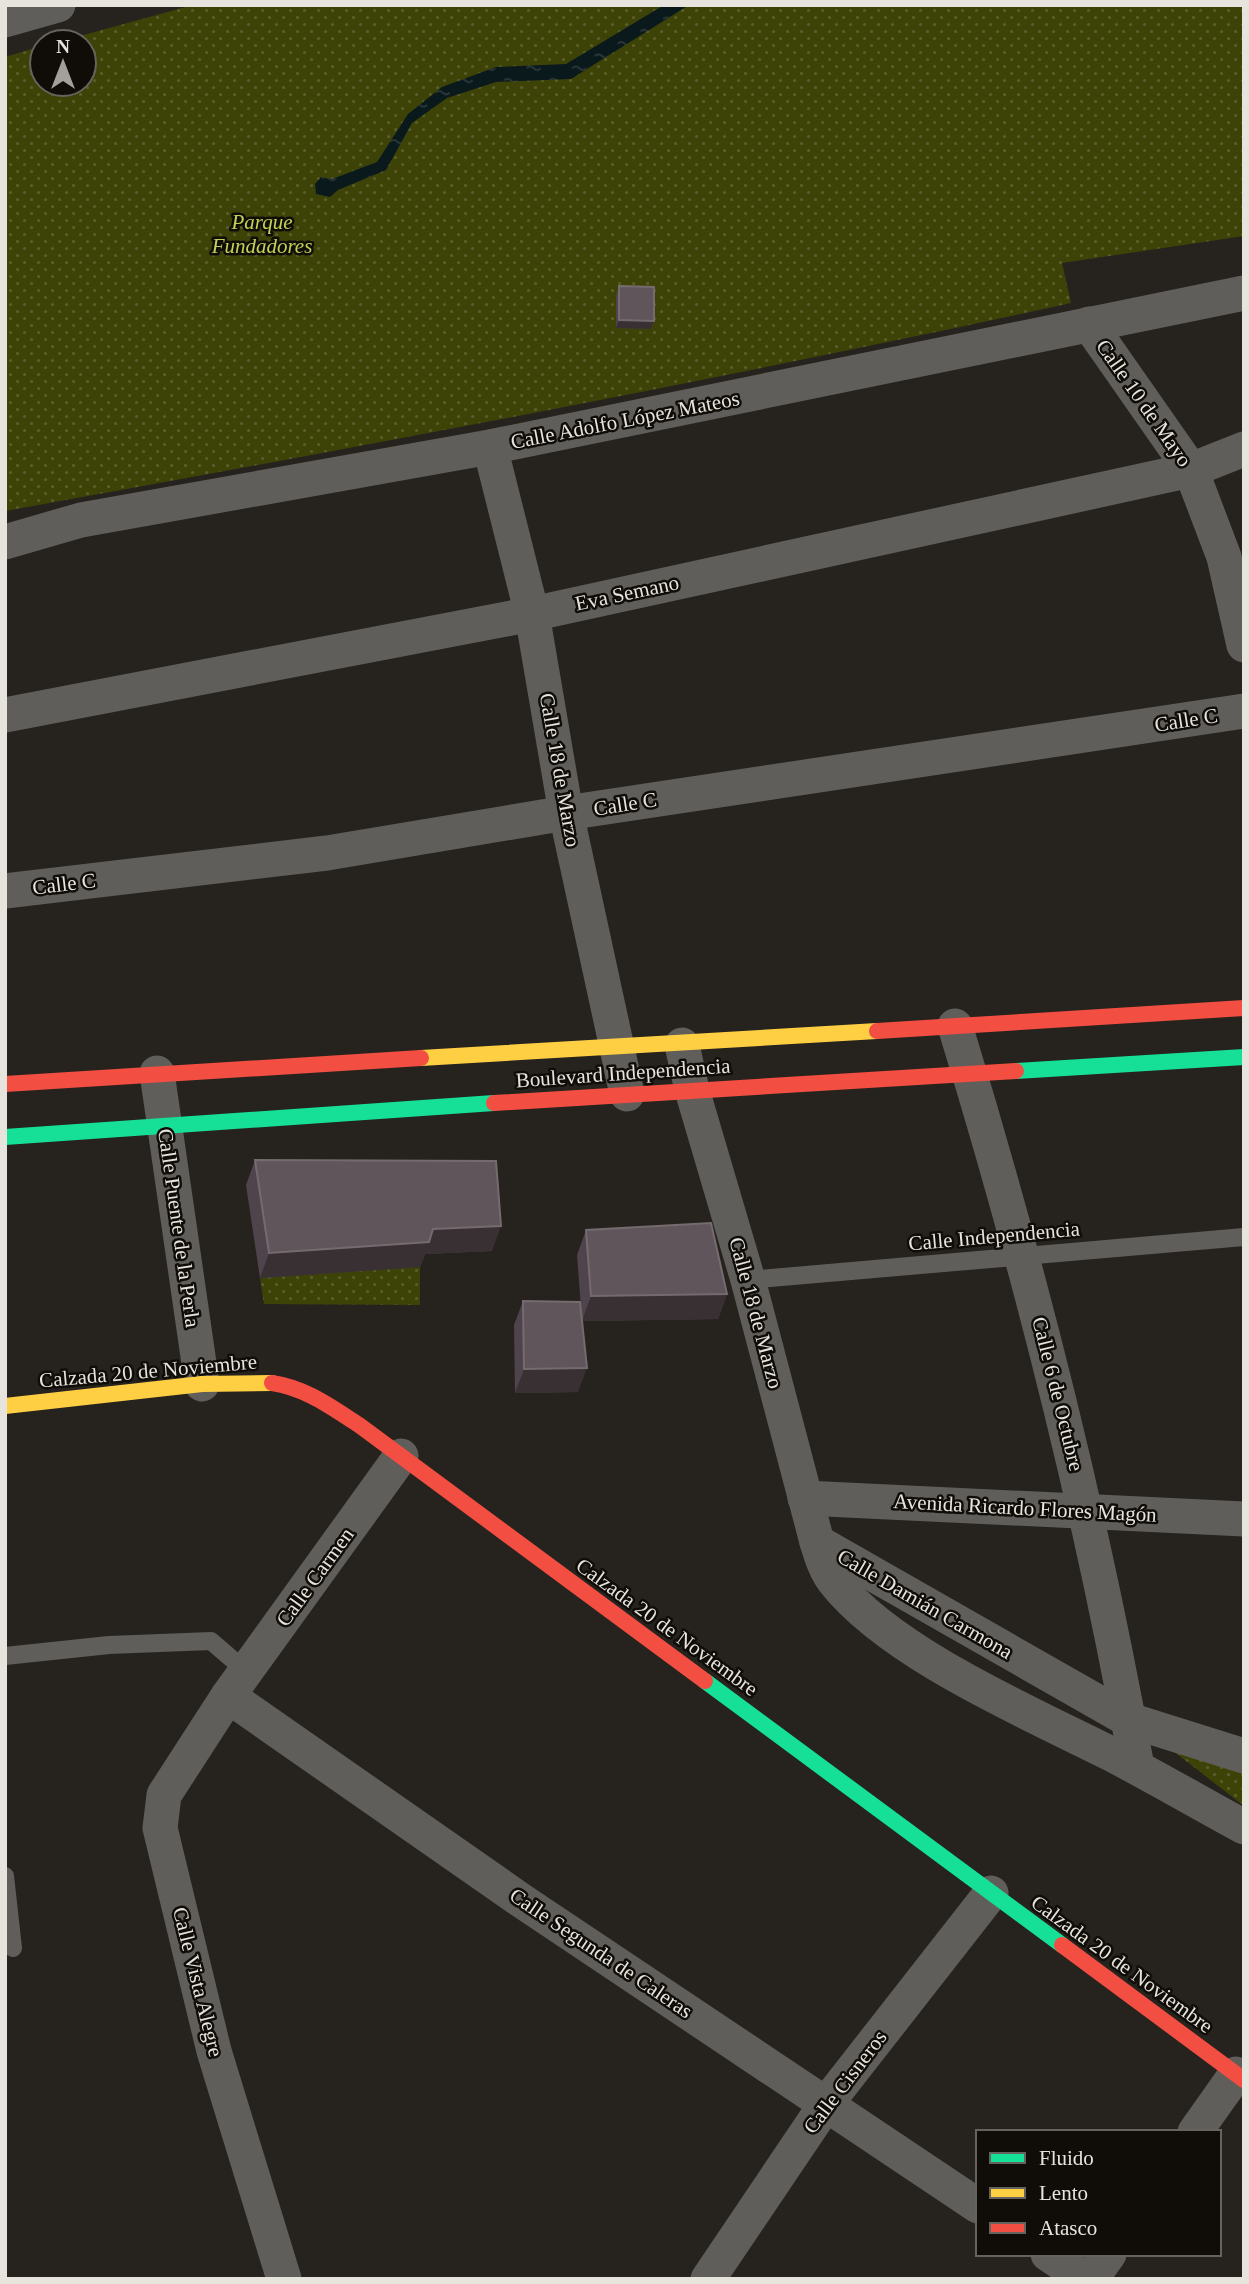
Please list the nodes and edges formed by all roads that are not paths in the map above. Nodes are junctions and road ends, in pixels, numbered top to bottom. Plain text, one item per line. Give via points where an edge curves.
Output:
1 (58, 5) edge
2 (5, 20) edge
3 (1244, 293) edge
4 (1088, 324) junction
5 (491, 447) junction
6 (1244, 449) edge
7 (1191, 470) junction
8 (5, 542) edge
9 (1234, 556) edge
10 (532, 614) junction
11 (1244, 645) edge
12 (1244, 711) edge
13 (5, 715) edge
14 (566, 813) junction
15 (5, 891) edge
16 (1244, 1007) edge
17 (956, 1026) junction
18 (682, 1045) junction
19 (616, 1049) junction
20 (1244, 1057) edge
21 (157, 1073) junction
22 (970, 1073) junction
23 (5, 1084) edge
24 (692, 1090) junction
25 (627, 1094) junction
26 (164, 1124) junction
27 (5, 1137) edge
28 (1244, 1237) edge
29 (1024, 1256) junction
30 (748, 1280) junction
31 (202, 1384) junction
32 (5, 1406) edge
33 (401, 1456) junction
34 (805, 1498) junction
35 (1086, 1509) junction
36 (1244, 1519) edge
37 (817, 1542) junction
38 (5, 1656) edge
39 (237, 1684) junction
40 (1129, 1720) junction
41 (1244, 1756) edge
42 (1137, 1768) junction
43 (1244, 1827) edge
44 (5, 1876) edge
45 (991, 1893) junction
46 (13, 1948) dead end
47 (1240, 2077) edge
48 (826, 2104) junction
49 (1197, 2130) edge
50 (976, 2205) edge
51 (1051, 2256) edge
52 (1108, 2256) edge
53 (284, 2279) edge
54 (708, 2279) edge
55 (1085, 2279) edge
56 (1091, 2279) edge

1 - 2 street
3 - 4 street, Calle Adolfo López Mateos
4 - 5 street, Calle Adolfo López Mateos
4 - 7 street, Calle 10 de Mayo
5 - 8 street, Calle Adolfo López Mateos via 81,520
5 - 10 street, Calle 18 de Marzo
6 - 7 street, Eva Semano
7 - 9 street, Calle 10 de Mayo
7 - 10 street, Eva Semano
9 - 11 street, Calle 10 de Mayo
10 - 13 street, Eva Semano
10 - 14 street, Calle 18 de Marzo
12 - 14 street, Calle C
14 - 15 street, Calle C via 327,853
14 - 19 street, Calle 18 de Marzo
16 - 17 street, Boulevard Independencia
17 - 18 street, Boulevard Independencia
17 - 22 street, Calle 6 de Octubre
18 - 19 street, Boulevard Independencia
18 - 24 street, Calle 18 de Marzo
19 - 21 street, Boulevard Independencia
19 - 25 street, Calle 18 de Marzo
20 - 22 street, Boulevard Independencia
21 - 23 street, Boulevard Independencia
21 - 26 street, Calle Puente de la Perla
22 - 24 street, Boulevard Independencia
22 - 29 street, Calle 6 de Octubre
24 - 25 street, Boulevard Independencia
24 - 30 street, Calle 18 de Marzo
25 - 26 street, Boulevard Independencia
26 - 27 street, Boulevard Independencia
26 - 31 street, Calle Puente de la Perla
28 - 29 lane, Calle Independencia
29 - 30 lane, Calle Independencia
29 - 35 street, Calle 6 de Octubre
30 - 34 street, Calle 18 de Marzo
31 - 32 street, Calzada 20 de Noviembre
31 - 33 street, Calzada 20 de Noviembre via 292,1386
33 - 39 street, Calle Carmen
33 - 45 street, Calzada 20 de Noviembre
34 - 35 street, Avenida Ricardo Flores Magón
34 - 37 street, Calle 18 de Marzo
35 - 36 street, Avenida Ricardo Flores Magón
35 - 40 street, Calle 6 de Octubre
37 - 40 street, Calle Damián Carmona
37 - 42 street, Calle Damián Carmona via 832,1580 898,1637 988,1691
38 - 39 lane, Calle Segunda de Caleras via 211,1641
39 - 48 street, Calle Segunda de Caleras via 533,1908
39 - 53 street, Calle Vista Alegre via 164,1795 160,1828 214,2051
40 - 41 street, Calle Damián Carmona
40 - 42 street, Calle 6 de Octubre
42 - 43 street, Calle Damián Carmona
44 - 46 lane
45 - 47 street, Calzada 20 de Noviembre
45 - 48 street, Calle Cisneros
47 - 49 street
48 - 50 street, Calle Segunda de Caleras
48 - 54 street, Calle Cisneros
51 - 55 street
52 - 56 street

